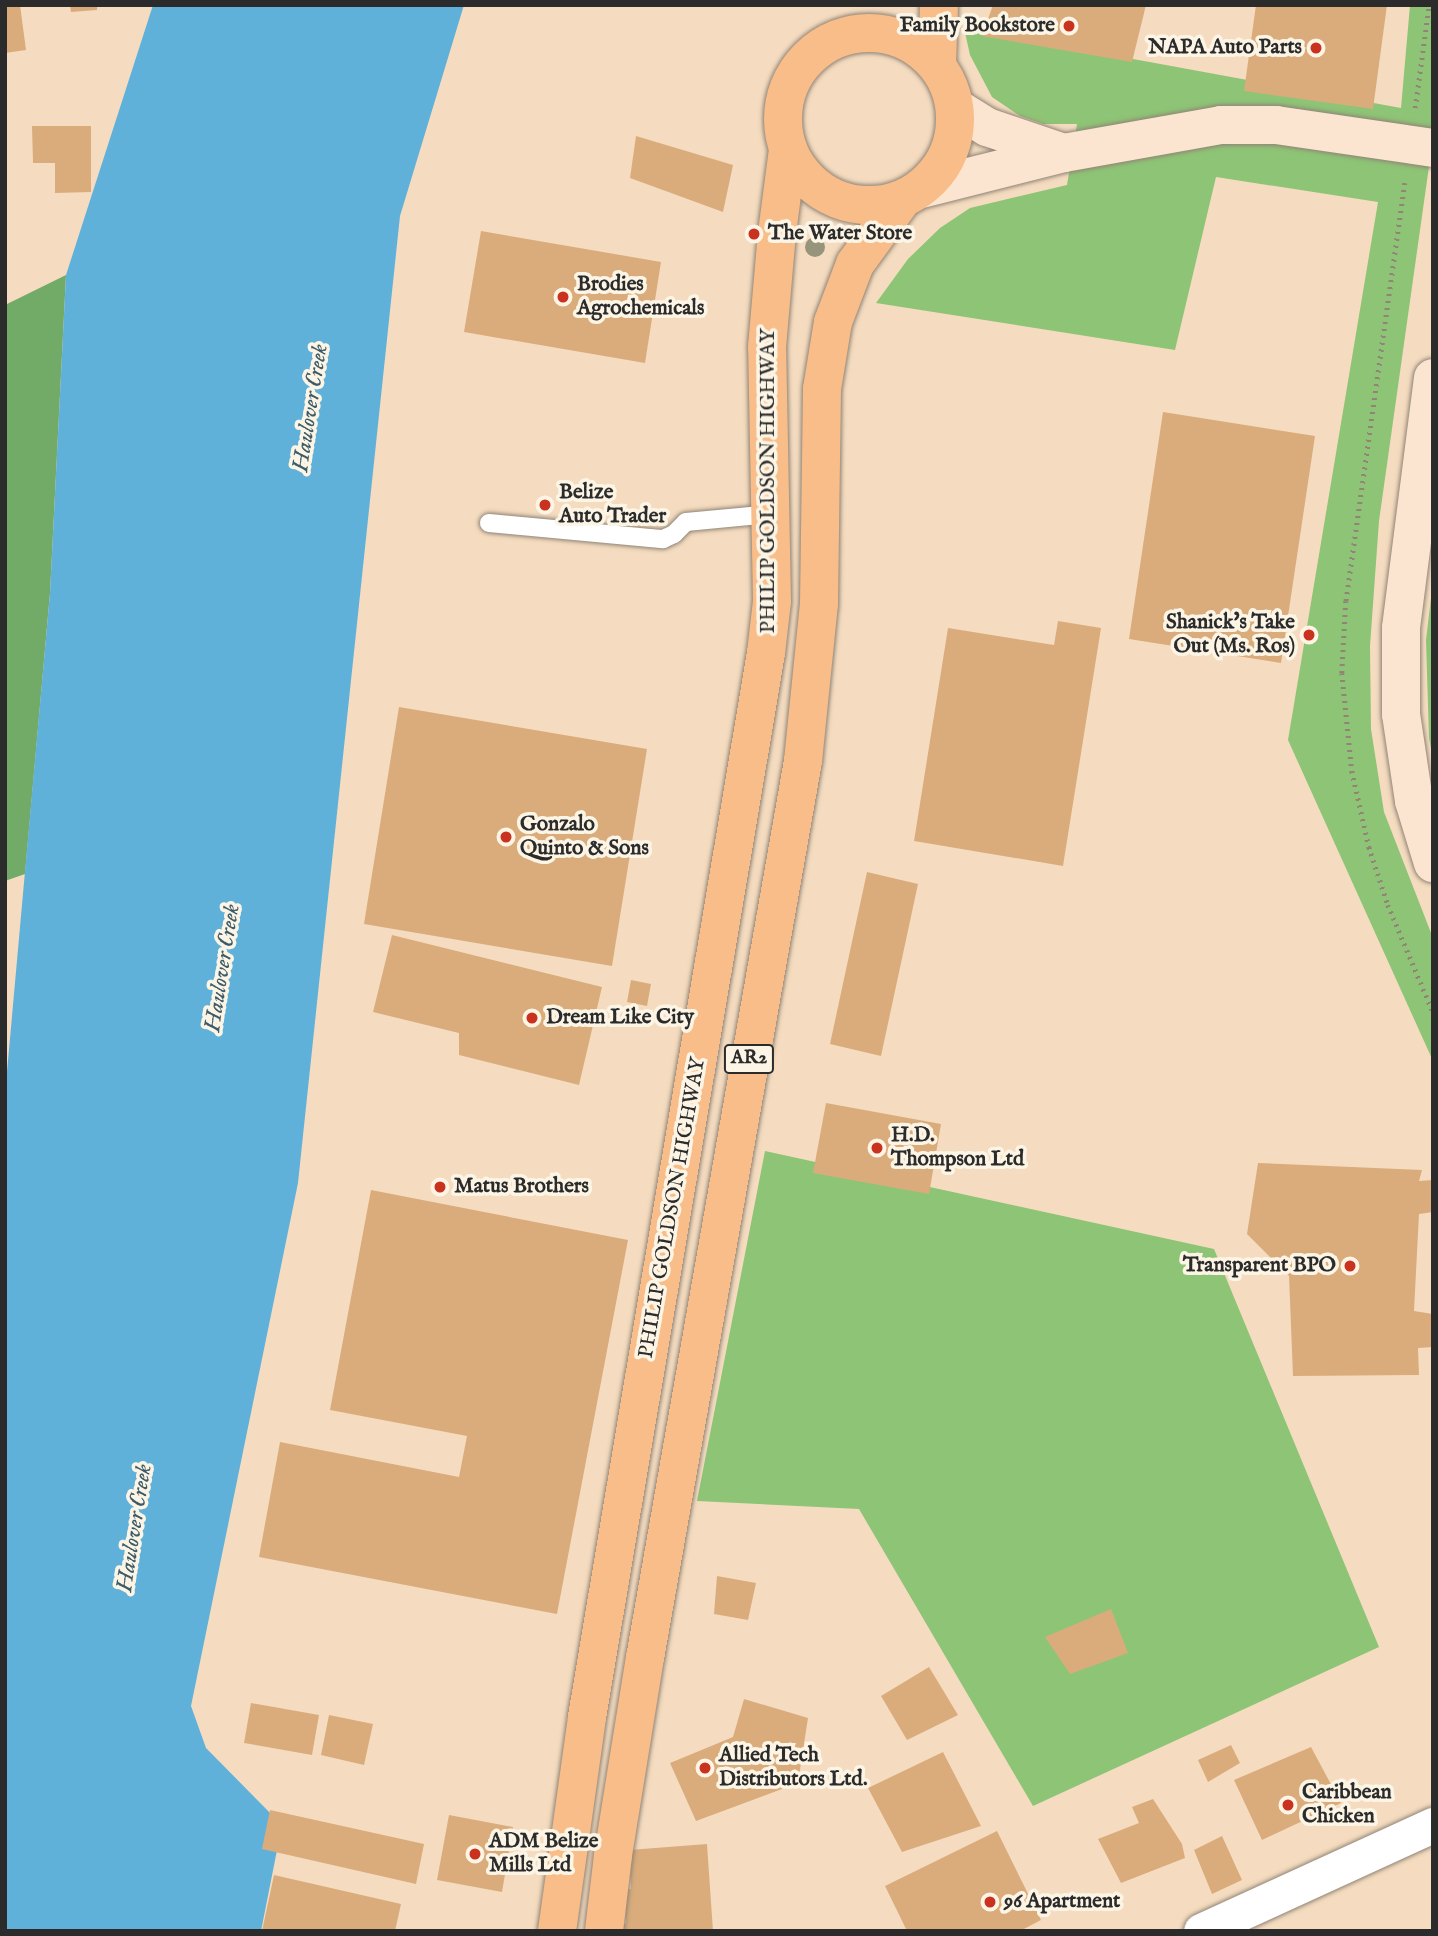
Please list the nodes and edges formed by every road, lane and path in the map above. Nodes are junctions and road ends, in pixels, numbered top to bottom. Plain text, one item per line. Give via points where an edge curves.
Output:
1 (845, 5) edge
2 (939, 5) edge
3 (830, 41) junction
4 (937, 65) junction
5 (955, 107) junction
6 (1433, 148) edge
7 (788, 149) junction
8 (1063, 153) junction
9 (911, 195) junction
10 (1433, 378) edge
11 (770, 514) junction
12 (489, 523) dead end
13 (1433, 863) edge
14 (1429, 1836) edge
15 (557, 1931) edge
16 (604, 1931) edge
17 (1201, 1931) edge

1 - 3 main road
2 - 4 main road
3 - 4 main road via 858,33 887,34 914,45
3 - 7 main road via 809,56 785,99
4 - 5 main road
5 - 8 street via 987,127
5 - 9 main road via 949,153 937,173
6 - 8 street via 1276,125 1221,125
7 - 9 main road via 800,171 848,204 868,205
7 - 11 main road, PHILIP GOLDSON HIGHWAY / AR2 via 767,347
8 - 9 street
9 - 16 main road, AR2 via 855,264 833,323 822,389 819,604 803,761 643,1671
10 - 13 street via 1401,628 1401,714 1414,801
11 - 12 lane via 686,522 663,540
11 - 15 main road, PHILIP GOLDSON HIGHWAY / AR2 via 772,601 766,653 587,1717
14 - 17 street

